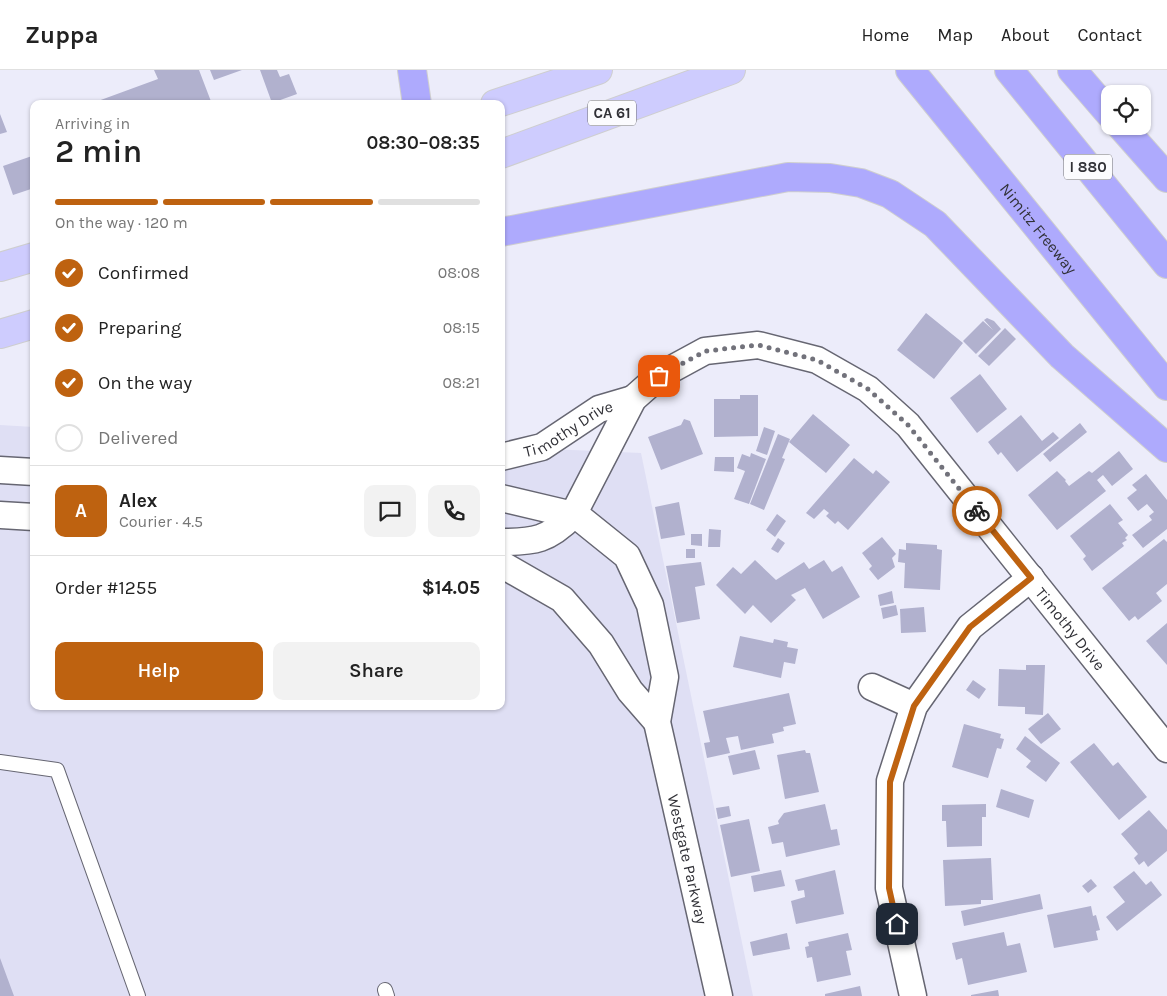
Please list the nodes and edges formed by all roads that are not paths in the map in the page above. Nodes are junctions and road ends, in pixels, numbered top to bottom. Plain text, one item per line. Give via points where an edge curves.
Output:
1 (412, 70) edge
2 (598, 70) edge
3 (890, 70) edge
4 (910, 70) edge
5 (1009, 70) edge
6 (1072, 70) edge
7 (726, 71) edge
8 (416, 100) edge
9 (505, 101) edge
10 (1101, 104) edge
11 (1129, 135) edge
12 (962, 136) junction
13 (505, 153) edge
14 (1167, 178) edge
15 (505, 231) edge
16 (30, 258) edge
17 (1167, 264) edge
18 (0, 267) edge
19 (30, 325) edge
20 (0, 334) edge
21 (1167, 386) edge
22 (633, 399) junction
23 (1167, 448) edge
24 (505, 456) edge
25 (0, 470) edge
26 (30, 472) edge
27 (505, 499) edge
28 (0, 515) edge
29 (573, 515) junction
30 (30, 517) edge
31 (505, 542) edge
32 (505, 566) edge
33 (1031, 578) junction
34 (872, 687) dead end
35 (914, 706) junction
36 (657, 722) junction
37 (1167, 749) edge
38 (0, 762) edge
39 (138, 996) edge
40 (719, 996) edge
41 (913, 996) edge

1 - 8 highway
2 - 9 main road
3 - 12 highway
4 - 12 highway, Nimitz Freeway
5 - 17 highway, I 880
6 - 10 highway
7 - 13 main road, CA 61
11 - 14 highway
12 - 21 highway, Nimitz Freeway
15 - 23 highway via 788,177 861,183 890,194 935,224 1062,356
16 - 18 main road
19 - 20 main road
22 - 24 street, Timothy Drive via 599,409 542,448
22 - 29 street, Timothy Drive
22 - 33 street, Timothy Drive via 659,376 706,351 758,345 817,360 868,389 908,425
25 - 26 street
27 - 29 street
28 - 30 street
29 - 31 street, Timothy Drive via 559,529 532,542
29 - 36 street, Westgate Parkway via 628,556 650,604 665,677
32 - 36 street, Westgate Parkway via 562,599 601,644 630,691
33 - 35 street via 970,627
33 - 37 street, Timothy Drive
34 - 35 street
35 - 41 street via 890,782 889,878
36 - 40 street, Westgate Parkway
38 - 39 lane via 57,770

